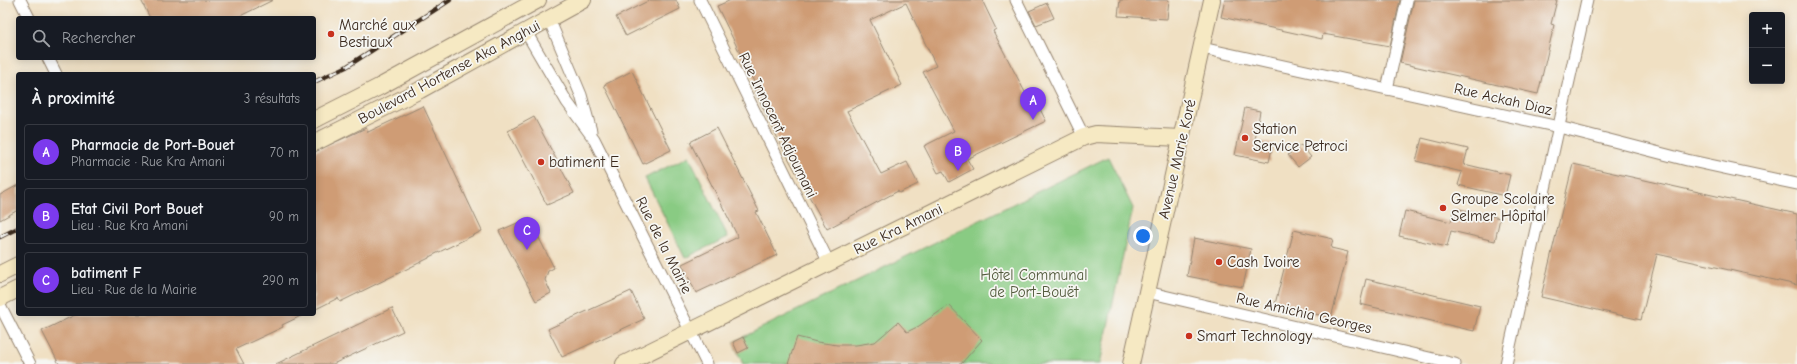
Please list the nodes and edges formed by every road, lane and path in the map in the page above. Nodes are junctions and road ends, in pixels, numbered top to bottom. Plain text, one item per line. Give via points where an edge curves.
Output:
1 (20, 0) edge
2 (538, 0) edge
3 (583, 0) edge
4 (700, 0) edge
5 (1016, 0) edge
6 (1212, 0) edge
7 (1407, 0) edge
8 (1587, 0) edge
9 (27, 16) edge
10 (549, 18) junction
11 (526, 32) junction
12 (1202, 48) junction
13 (49, 60) edge
14 (55, 72) edge
15 (1387, 89) junction
16 (316, 119) edge
17 (1559, 127) junction
18 (1084, 137) junction
19 (1182, 138) junction
20 (594, 139) junction
21 (316, 142) edge
22 (1797, 184) edge
23 (829, 263) junction
24 (16, 267) edge
25 (0, 274) edge
26 (16, 290) edge
27 (1147, 292) junction
28 (0, 298) edge
29 (0, 305) edge
30 (691, 331) junction
31 (1416, 360) edge
32 (30, 364) edge
33 (624, 364) edge
34 (707, 364) edge
35 (1131, 364) edge
36 (1455, 364) edge
37 (1506, 364) edge

1 - 9 street
2 - 16 main road, Boulevard Hortense Aka Anghui
3 - 10 main road, Boulevard Hortense Aka Anghui
4 - 23 street, Rue Innocent Adjoumani
5 - 18 street
6 - 12 main road, Avenue Marie Koré
7 - 15 street
8 - 17 street
10 - 11 main road, Boulevard Hortense Aka Anghui
10 - 20 street, Rue de la Mairie via 581,95
11 - 20 street, Rue de la Mairie via 567,102
11 - 21 main road, Boulevard Hortense Aka Anghui via 420,90
12 - 15 street, Rue Ackah Diaz
12 - 19 main road, Avenue Marie Koré
13 - 14 street
15 - 17 street, Rue Ackah Diaz
17 - 22 street, Rue Ackah Diaz via 1687,160
17 - 37 street
18 - 19 main road, Rue Kra Amani via 1096,134
18 - 23 main road, Rue Kra Amani
19 - 27 main road, Avenue Marie Koré
20 - 30 street, Rue de la Mairie
23 - 30 main road, Rue Kra Amani
24 - 25 main road
26 - 28 main road
27 - 31 street, Rue Amichia Georges
27 - 35 main road, Avenue Marie Koré
29 - 32 street
30 - 33 main road, Rue Kra Amani
30 - 34 street, Rue de la Mairie
31 - 36 street, Rue Amichia Georges

